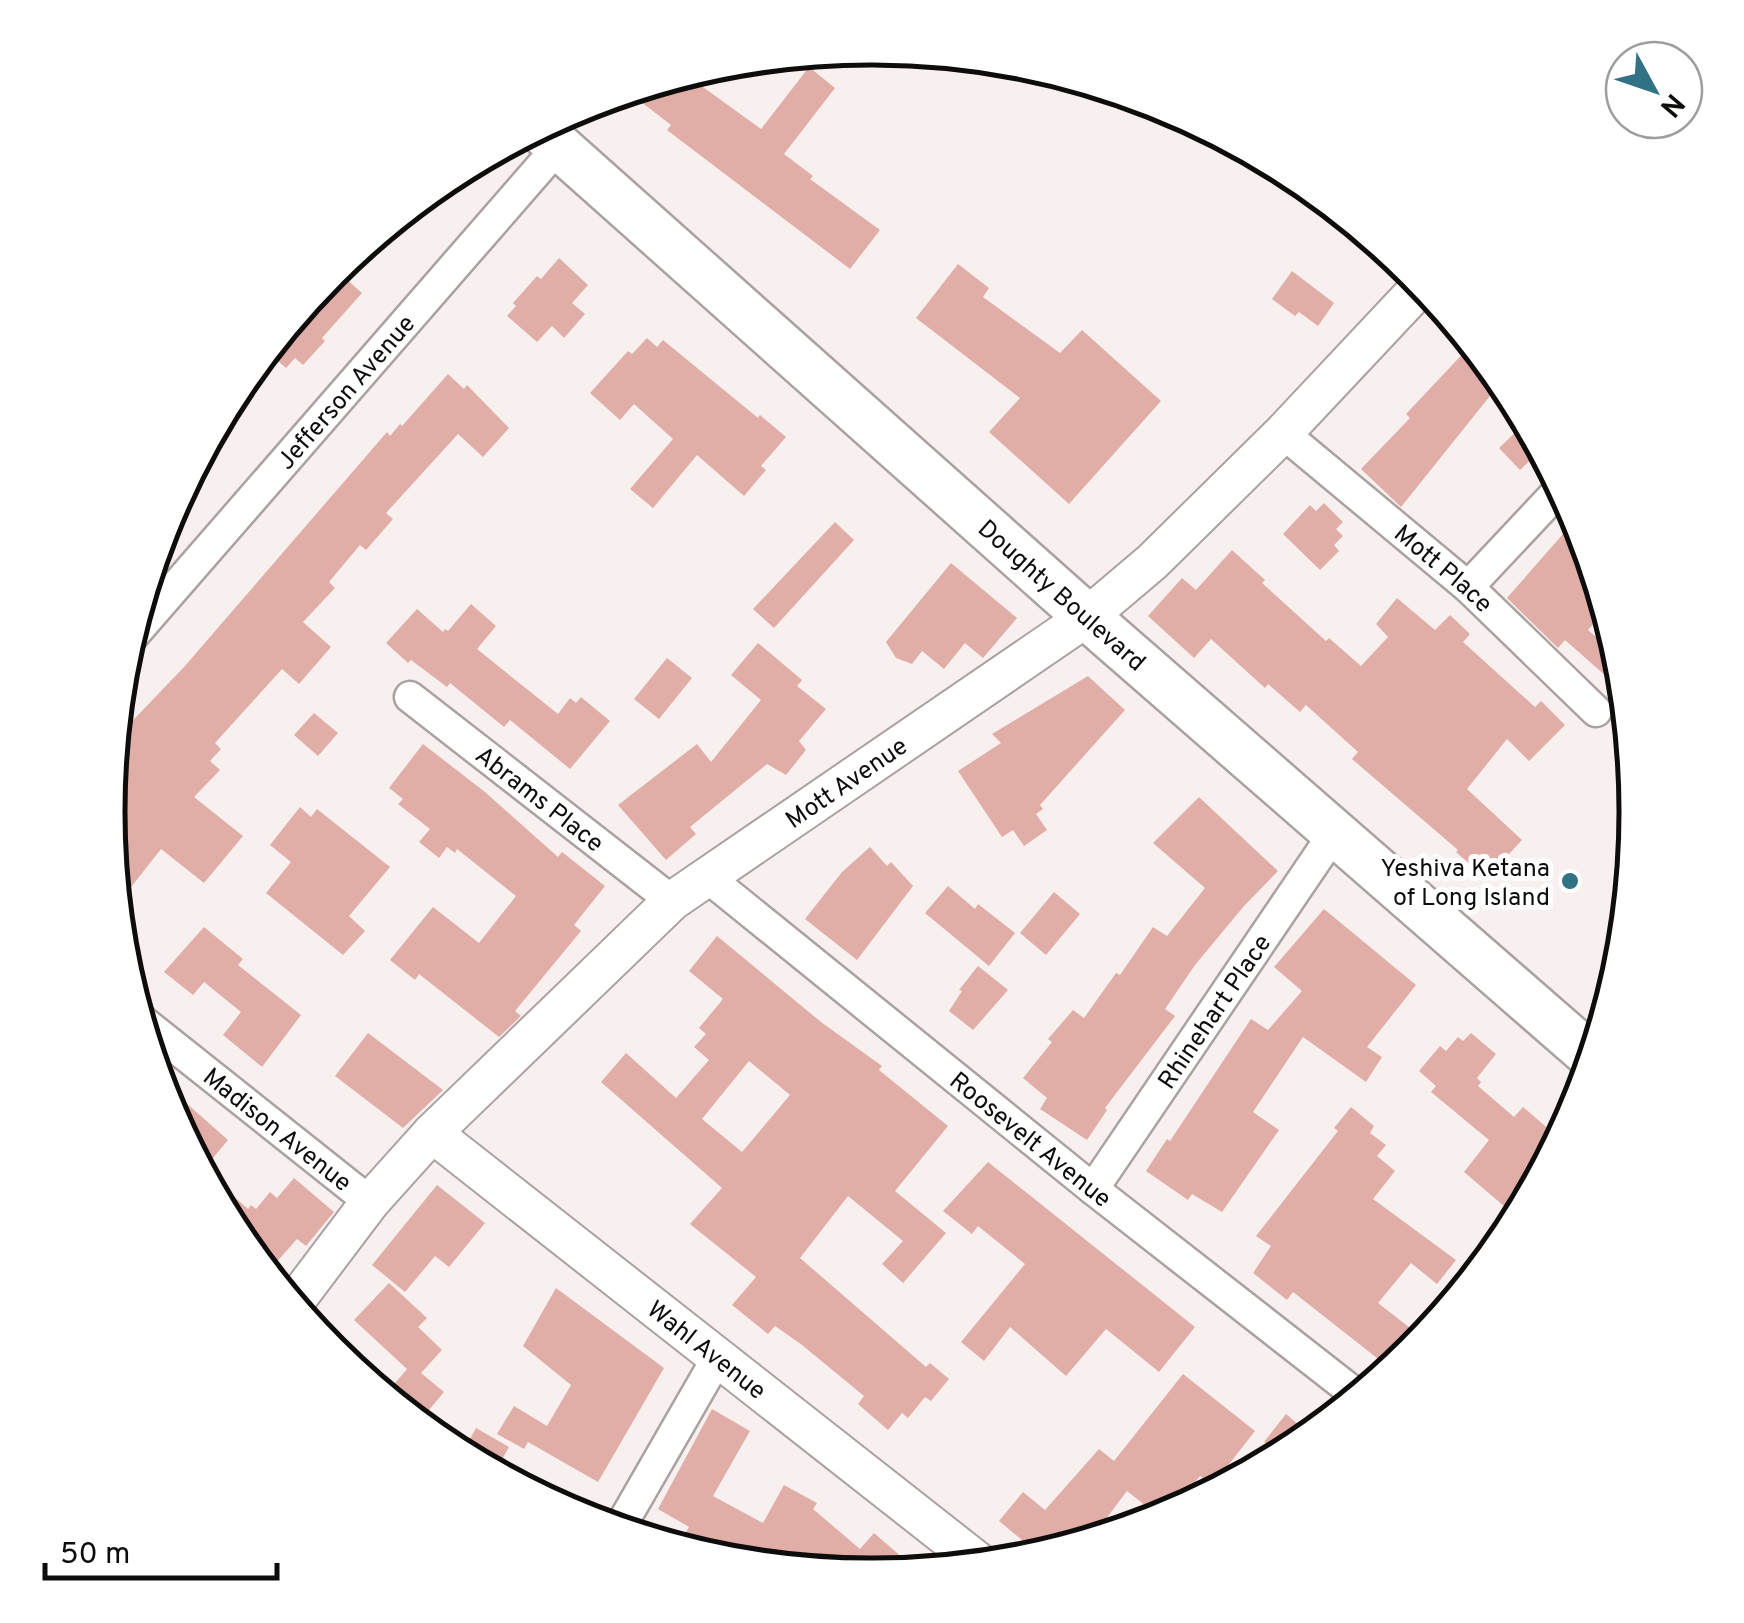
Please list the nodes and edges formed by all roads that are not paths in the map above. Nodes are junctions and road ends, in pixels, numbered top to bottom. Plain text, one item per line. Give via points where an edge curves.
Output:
1 (550, 138) edge
2 (547, 140) edge
3 (1411, 296) edge
4 (1283, 432) junction
5 (1550, 499) edge
6 (1468, 587) junction
7 (153, 610) edge
8 (1087, 617) junction
9 (410, 697) dead end
10 (1596, 711) dead end
11 (1335, 832) junction
12 (706, 876) junction
13 (672, 901) junction
14 (160, 1035) edge
15 (1580, 1047) edge
16 (432, 1134) junction
17 (1093, 1189) junction
18 (370, 1202) junction
19 (302, 1293) edge
20 (718, 1357) junction
21 (1347, 1387) edge
22 (626, 1516) edge
23 (966, 1552) edge

1 - 8 main road, Doughty Boulevard
2 - 7 street, Jefferson Avenue
3 - 4 street, Mott Avenue
4 - 6 street, Mott Place
4 - 8 street, Mott Avenue
5 - 6 street
6 - 10 street, Mott Place
8 - 11 main road, Doughty Boulevard
8 - 12 street, Mott Avenue
9 - 13 street, Abrams Place
11 - 15 main road, Doughty Boulevard
11 - 17 street, Rhinehart Place
12 - 13 street, Mott Avenue
12 - 17 street, Roosevelt Avenue
13 - 16 street, Mott Avenue
14 - 18 street, Madison Avenue
16 - 18 street, Mott Avenue
16 - 20 street, Wahl Avenue
17 - 21 street, Roosevelt Avenue
18 - 19 street, Mott Avenue
20 - 22 street
20 - 23 street, Wahl Avenue

